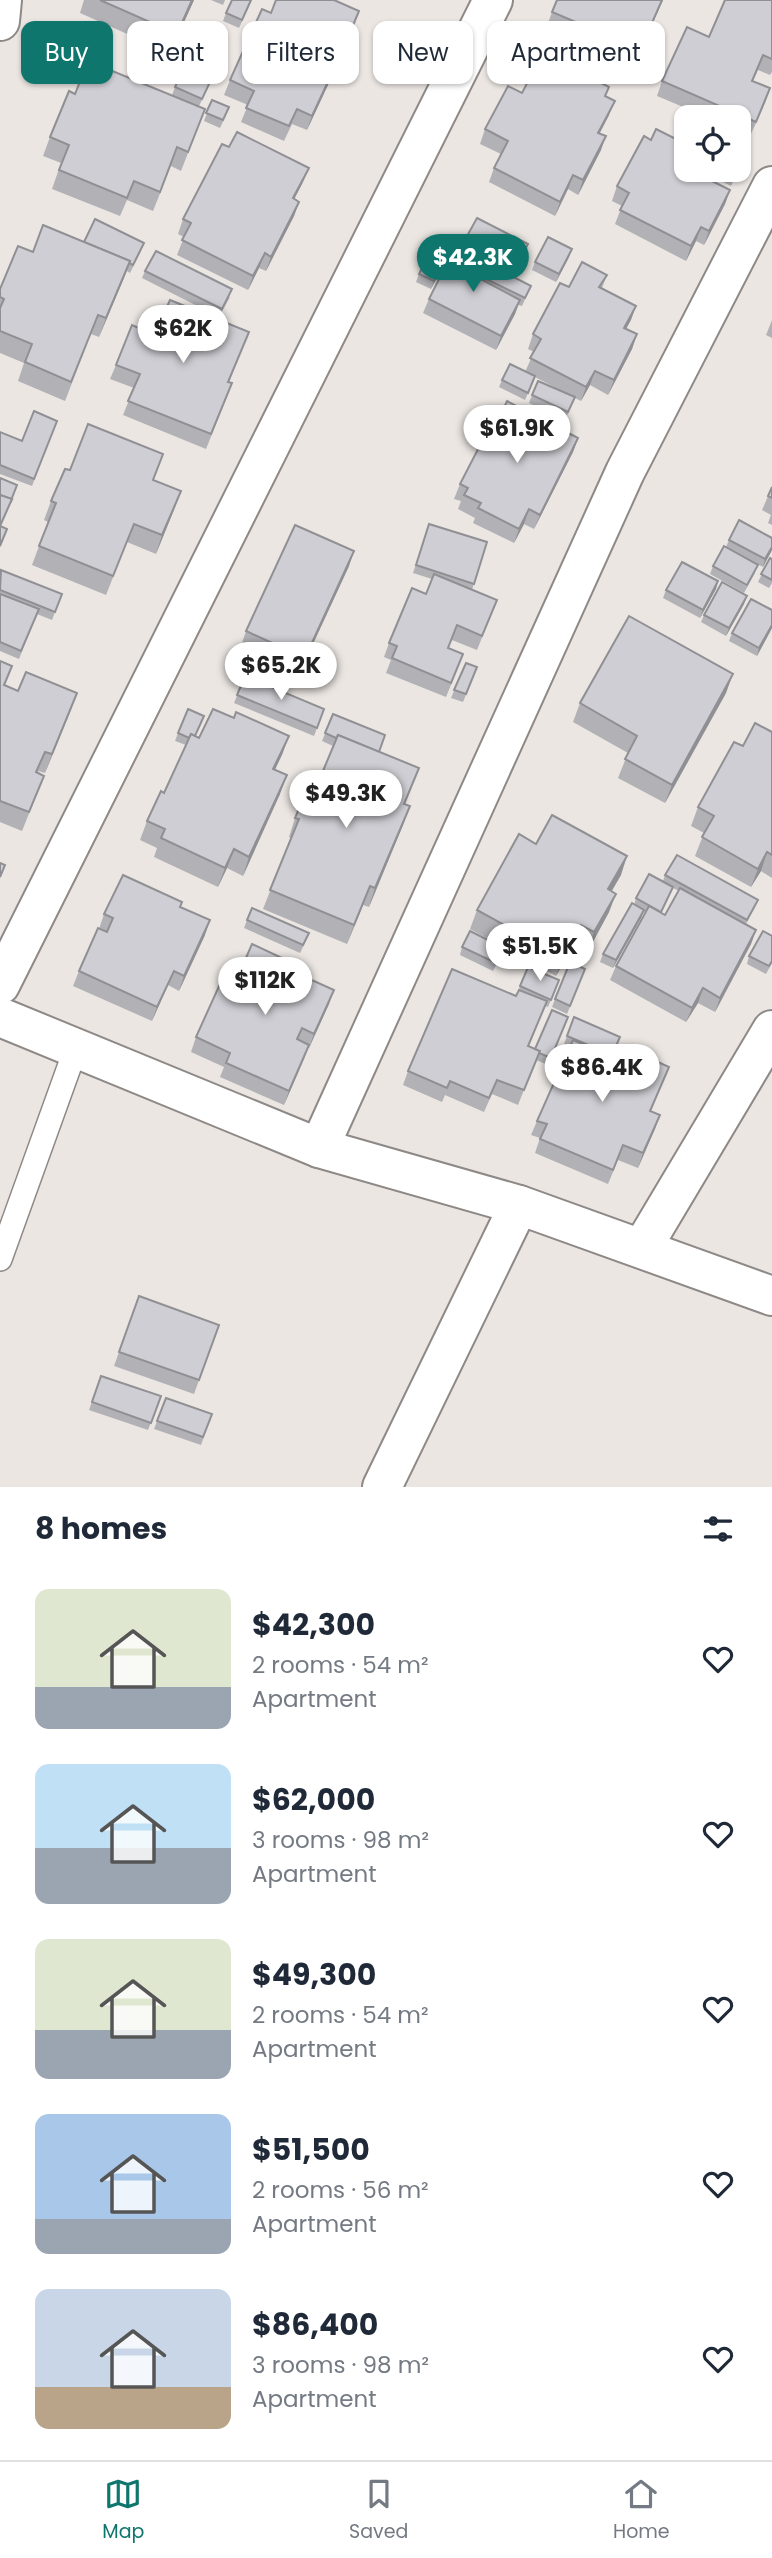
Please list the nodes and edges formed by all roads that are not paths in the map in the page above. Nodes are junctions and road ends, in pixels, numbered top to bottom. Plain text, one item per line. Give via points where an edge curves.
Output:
1 (2, 0) edge
2 (492, 0) edge
3 (0, 21) edge
4 (772, 186) edge
5 (0, 985) edge
6 (0, 1017) edge
7 (772, 1030) edge
8 (76, 1048) junction
9 (319, 1148) junction
10 (519, 1205) junction
11 (642, 1248) junction
12 (0, 1259) edge
13 (772, 1296) edge
14 (382, 1487) edge

1 - 3 street
2 - 5 street
4 - 9 street via 625,472
6 - 8 street
7 - 11 street
8 - 9 street
8 - 12 lane
9 - 10 street
10 - 11 street
10 - 14 street
11 - 13 street

